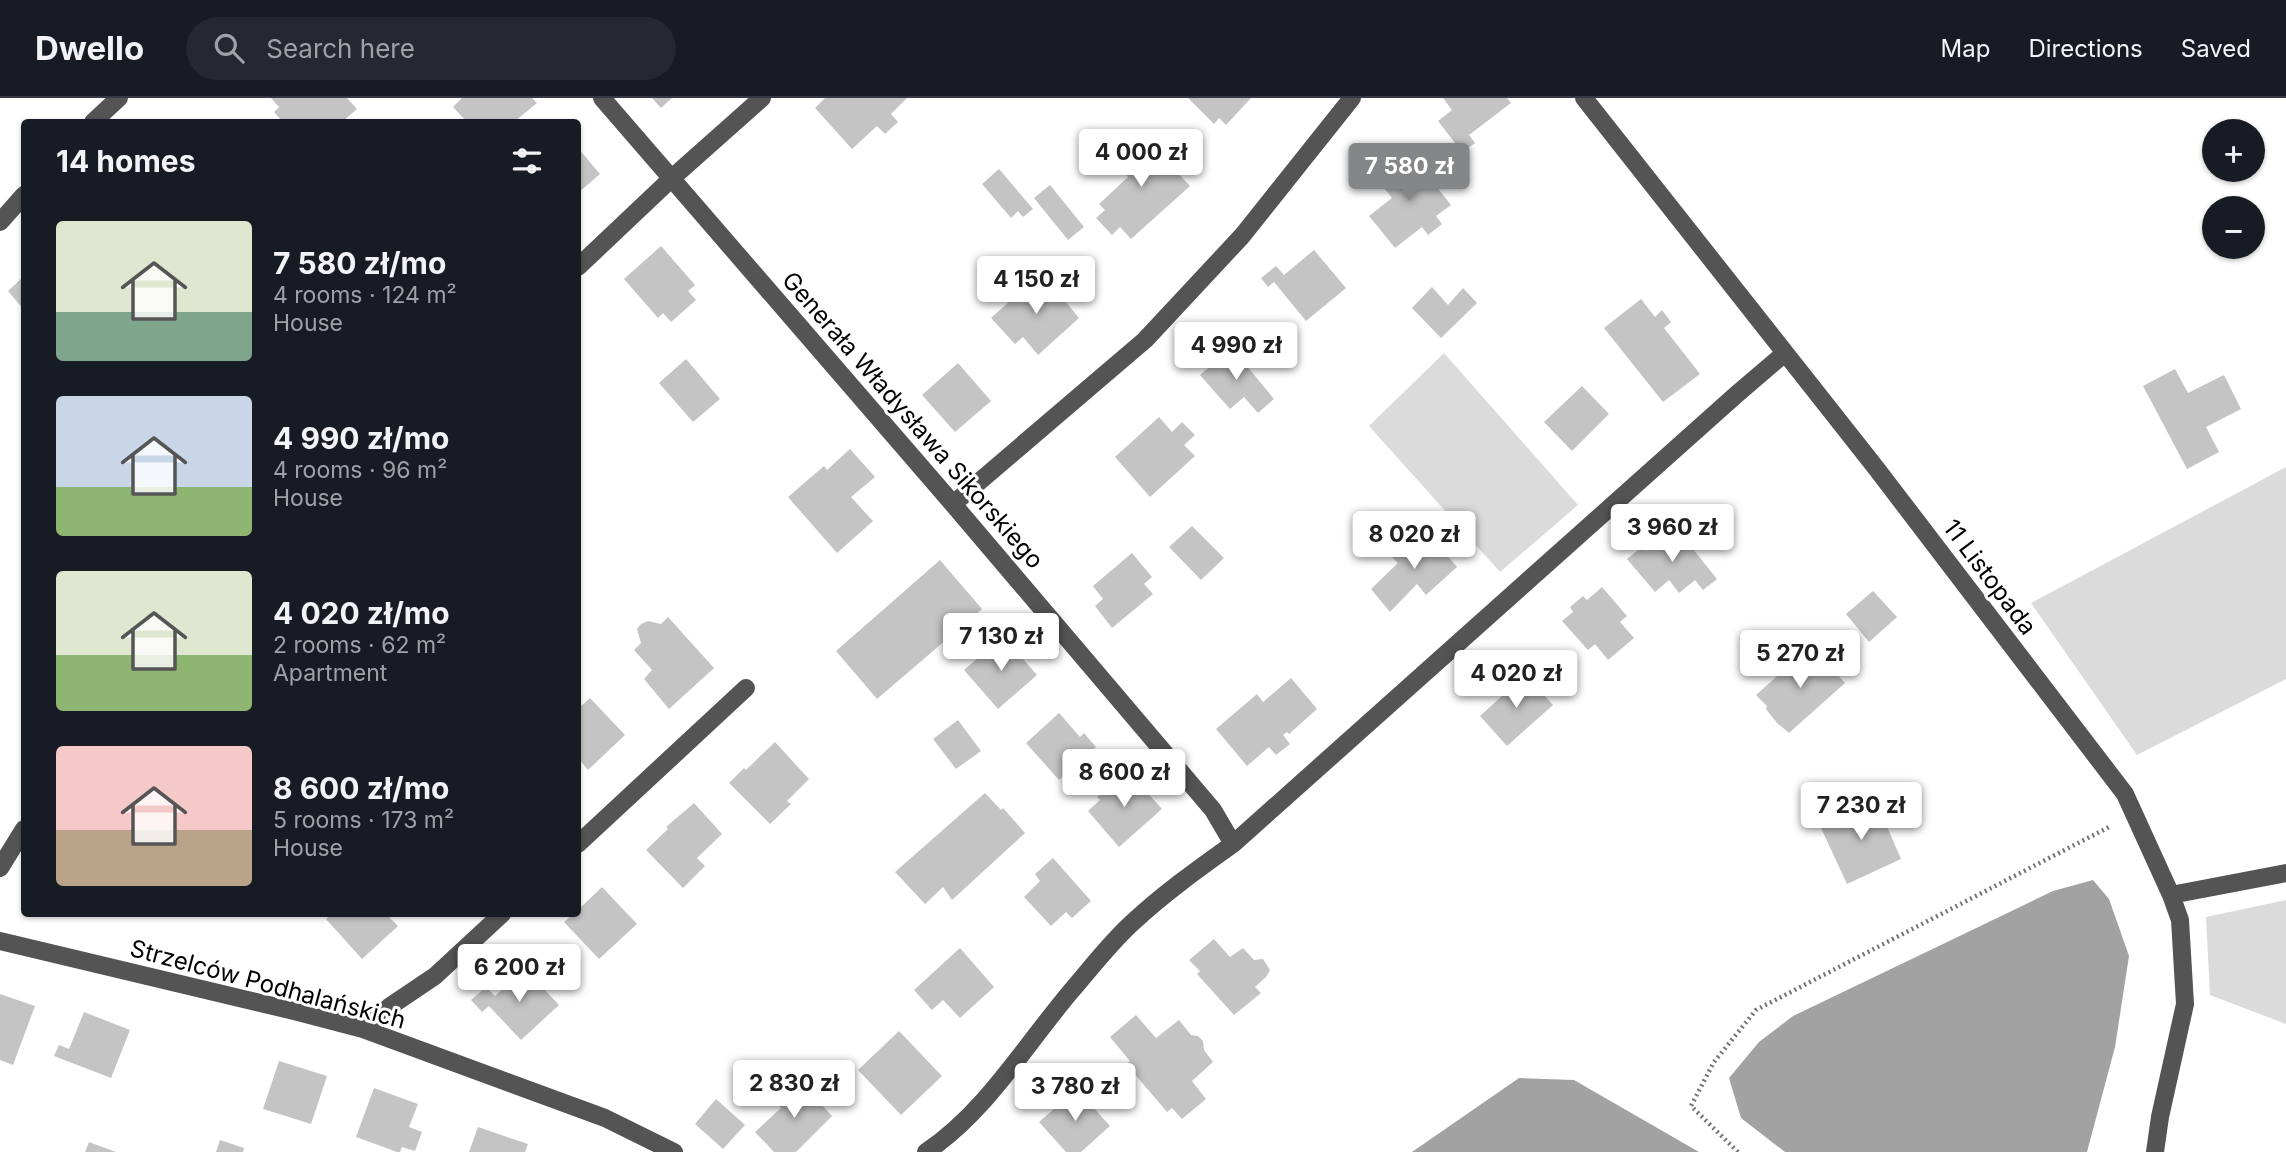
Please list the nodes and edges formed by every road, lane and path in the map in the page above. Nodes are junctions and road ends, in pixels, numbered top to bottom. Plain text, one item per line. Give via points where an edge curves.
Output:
1 (119, 98) edge
2 (602, 98) edge
3 (762, 98) edge
4 (1352, 98) edge
5 (1584, 98) edge
6 (96, 119) edge
7 (671, 178) junction
8 (21, 198) edge
9 (0, 222) edge
10 (581, 264) edge
11 (1785, 353) junction
12 (953, 504) junction
13 (746, 688) dead end
14 (2134, 814) junction
15 (21, 834) edge
16 (581, 841) edge
17 (1233, 844) junction
18 (0, 868) edge
19 (2286, 873) edge
20 (2171, 895) junction
21 (499, 917) edge
22 (0, 941) edge
23 (363, 1029) junction
24 (674, 1152) edge
25 (926, 1152) edge
26 (1738, 1152) edge
27 (2155, 1152) edge

1 - 6 street
2 - 7 street, Generała Władysława Sikorskiego
3 - 7 street
4 - 12 street via 1242,236 1145,340
5 - 11 street, 11 Listopada
7 - 10 street
7 - 12 street, Generała Władysława Sikorskiego
8 - 9 street
11 - 14 street, 11 Listopada via 2125,794
11 - 17 street
12 - 17 street, Generała Władysława Sikorskiego via 1213,810
13 - 16 street
14 - 20 street, 11 Listopada
14 - 26 path via 1756,1010 1714,1062 1691,1106
15 - 18 street
17 - 25 street via 1131,923 989,1092 946,1138
19 - 20 street
20 - 27 street, 11 Listopada via 2180,920 2185,1004
21 - 23 street via 435,976
22 - 23 street, Strzelców Podhalańskich
23 - 24 street, Strzelców Podhalańskich via 605,1118

